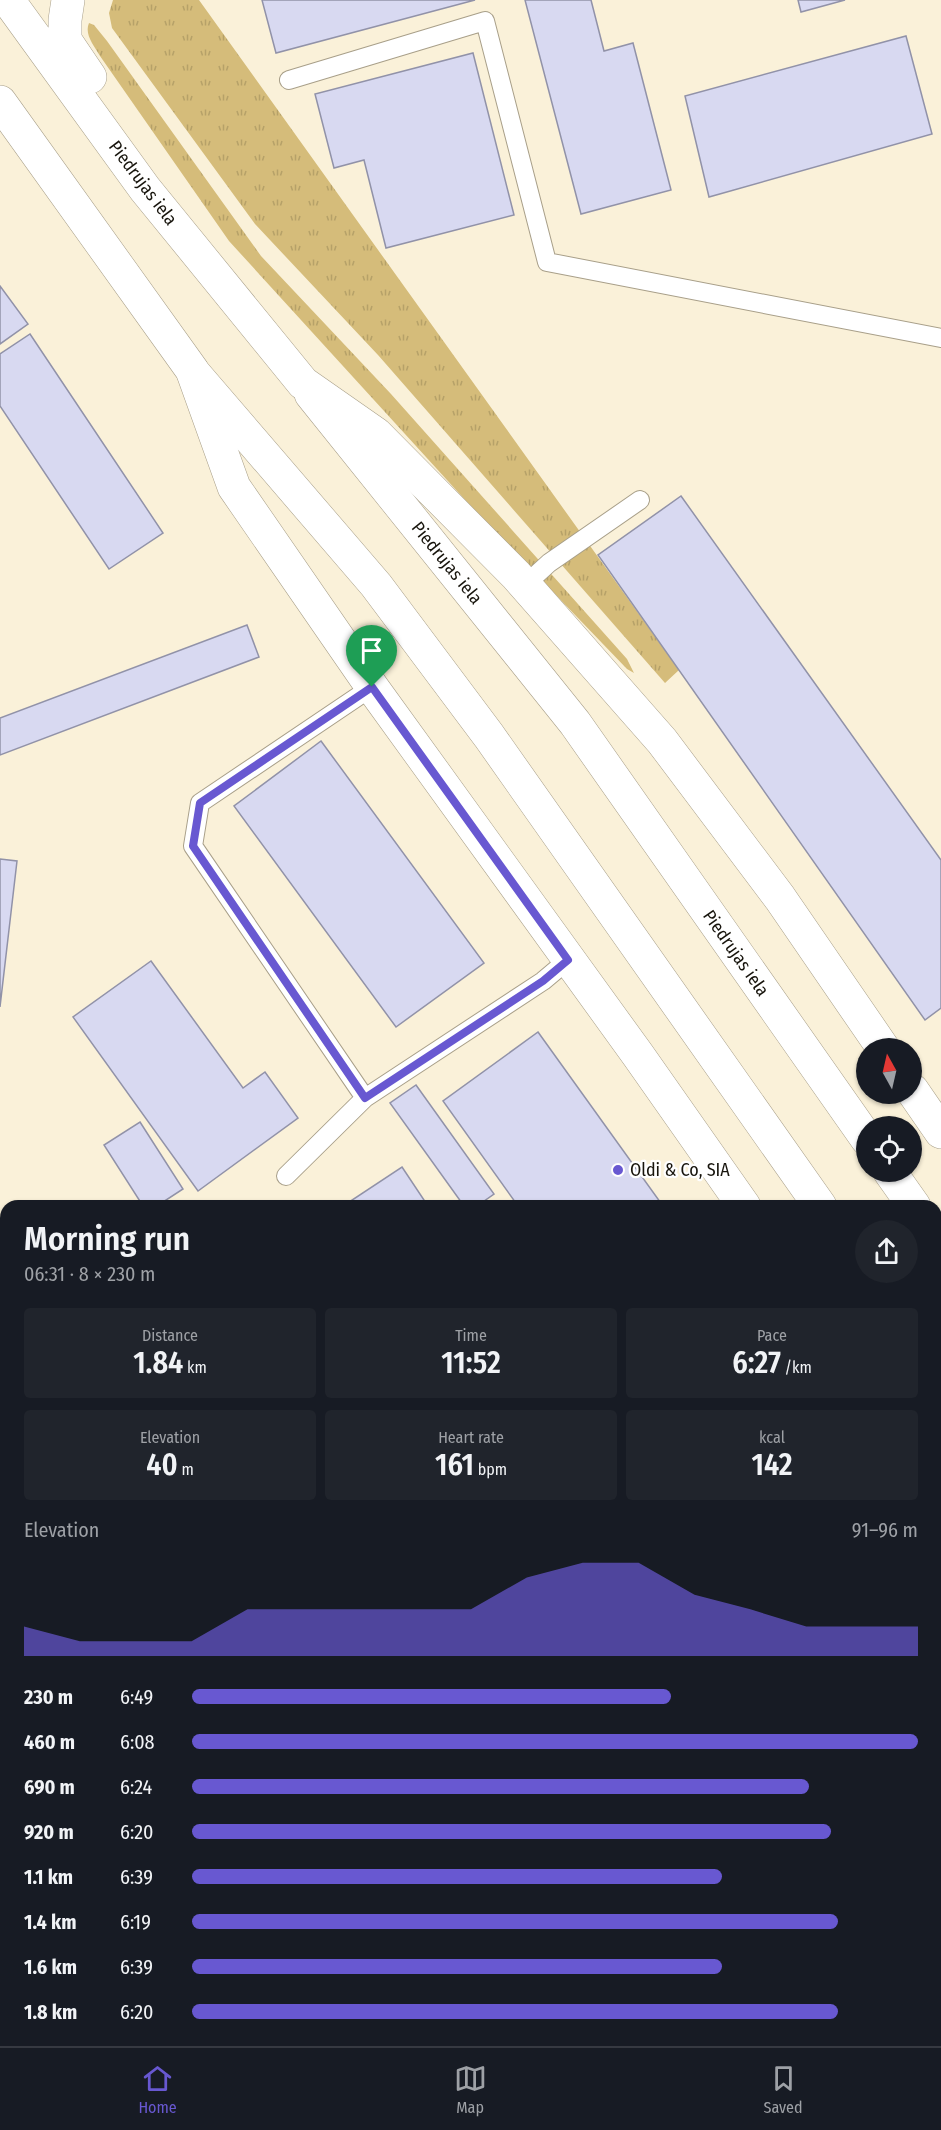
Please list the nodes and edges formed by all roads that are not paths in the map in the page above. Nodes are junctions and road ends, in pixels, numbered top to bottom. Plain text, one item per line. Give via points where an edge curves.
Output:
1 (8, 0) edge
2 (68, 0) edge
3 (289, 80) dead end
4 (0, 102) edge
5 (145, 189) junction
6 (941, 338) edge
7 (192, 370) junction
8 (303, 383) junction
9 (640, 500) dead end
10 (525, 585) junction
11 (372, 687) junction
12 (568, 960) junction
13 (876, 1038) edge
14 (365, 1098) junction
15 (922, 1104) edge
16 (856, 1124) edge
17 (941, 1132) edge
18 (286, 1176) dead end
19 (897, 1182) edge
20 (740, 1200) edge
21 (816, 1200) edge
22 (910, 1200) edge

1 - 5 main road, Piedrujas iela
2 - 5 main road via 65,40 140,152
3 - 6 lane via 485,21 547,262
4 - 7 main road
5 - 8 main road, Piedrujas iela
7 - 11 main road via 234,487
7 - 21 main road via 376,585 489,736
8 - 10 main road via 376,434
8 - 16 main road, Piedrujas iela via 575,723
9 - 10 lane via 549,563
10 - 13 main road via 662,741 780,898
11 - 12 main road
11 - 14 lane via 200,803 193,846
12 - 14 lane via 543,981
12 - 20 main road
14 - 18 lane
15 - 17 main road
19 - 22 main road

